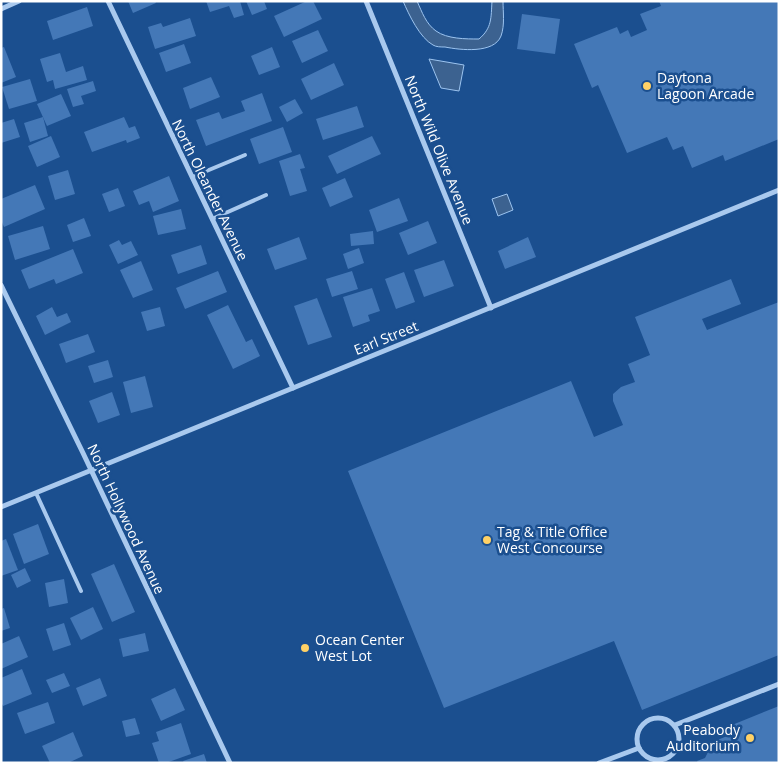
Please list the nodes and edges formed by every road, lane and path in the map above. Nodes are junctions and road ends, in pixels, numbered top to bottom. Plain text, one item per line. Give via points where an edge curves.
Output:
1 (19, 1) edge
2 (108, 1) edge
3 (366, 1) edge
4 (1, 9) edge
5 (245, 154) dead end
6 (192, 177) junction
7 (779, 190) edge
8 (266, 195) dead end
9 (212, 219) junction
10 (1, 286) edge
11 (492, 308) junction
12 (293, 388) junction
13 (91, 471) junction
14 (36, 493) junction
15 (1, 507) edge
16 (82, 591) dead end
17 (779, 684) edge
18 (676, 725) junction
19 (639, 748) junction
20 (666, 761) edge
21 (230, 763) edge
22 (599, 763) edge

1 - 4 street
2 - 6 street, North Oleander Avenue
3 - 11 street, North Wild Olive Avenue
5 - 6 lane
6 - 9 street, North Oleander Avenue
7 - 11 street, Earl Street
8 - 9 lane
9 - 12 street, North Oleander Avenue
10 - 13 street, North Hollywood Avenue
11 - 12 street, Earl Street
12 - 13 street, Earl Street
13 - 14 street, Earl Street
13 - 21 street, North Hollywood Avenue
14 - 15 street, Earl Street
14 - 16 lane
17 - 18 street
18 - 19 street via 657,717 644,722 637,734
18 - 20 street via 679,745
19 - 20 street via 653,760
19 - 22 street

